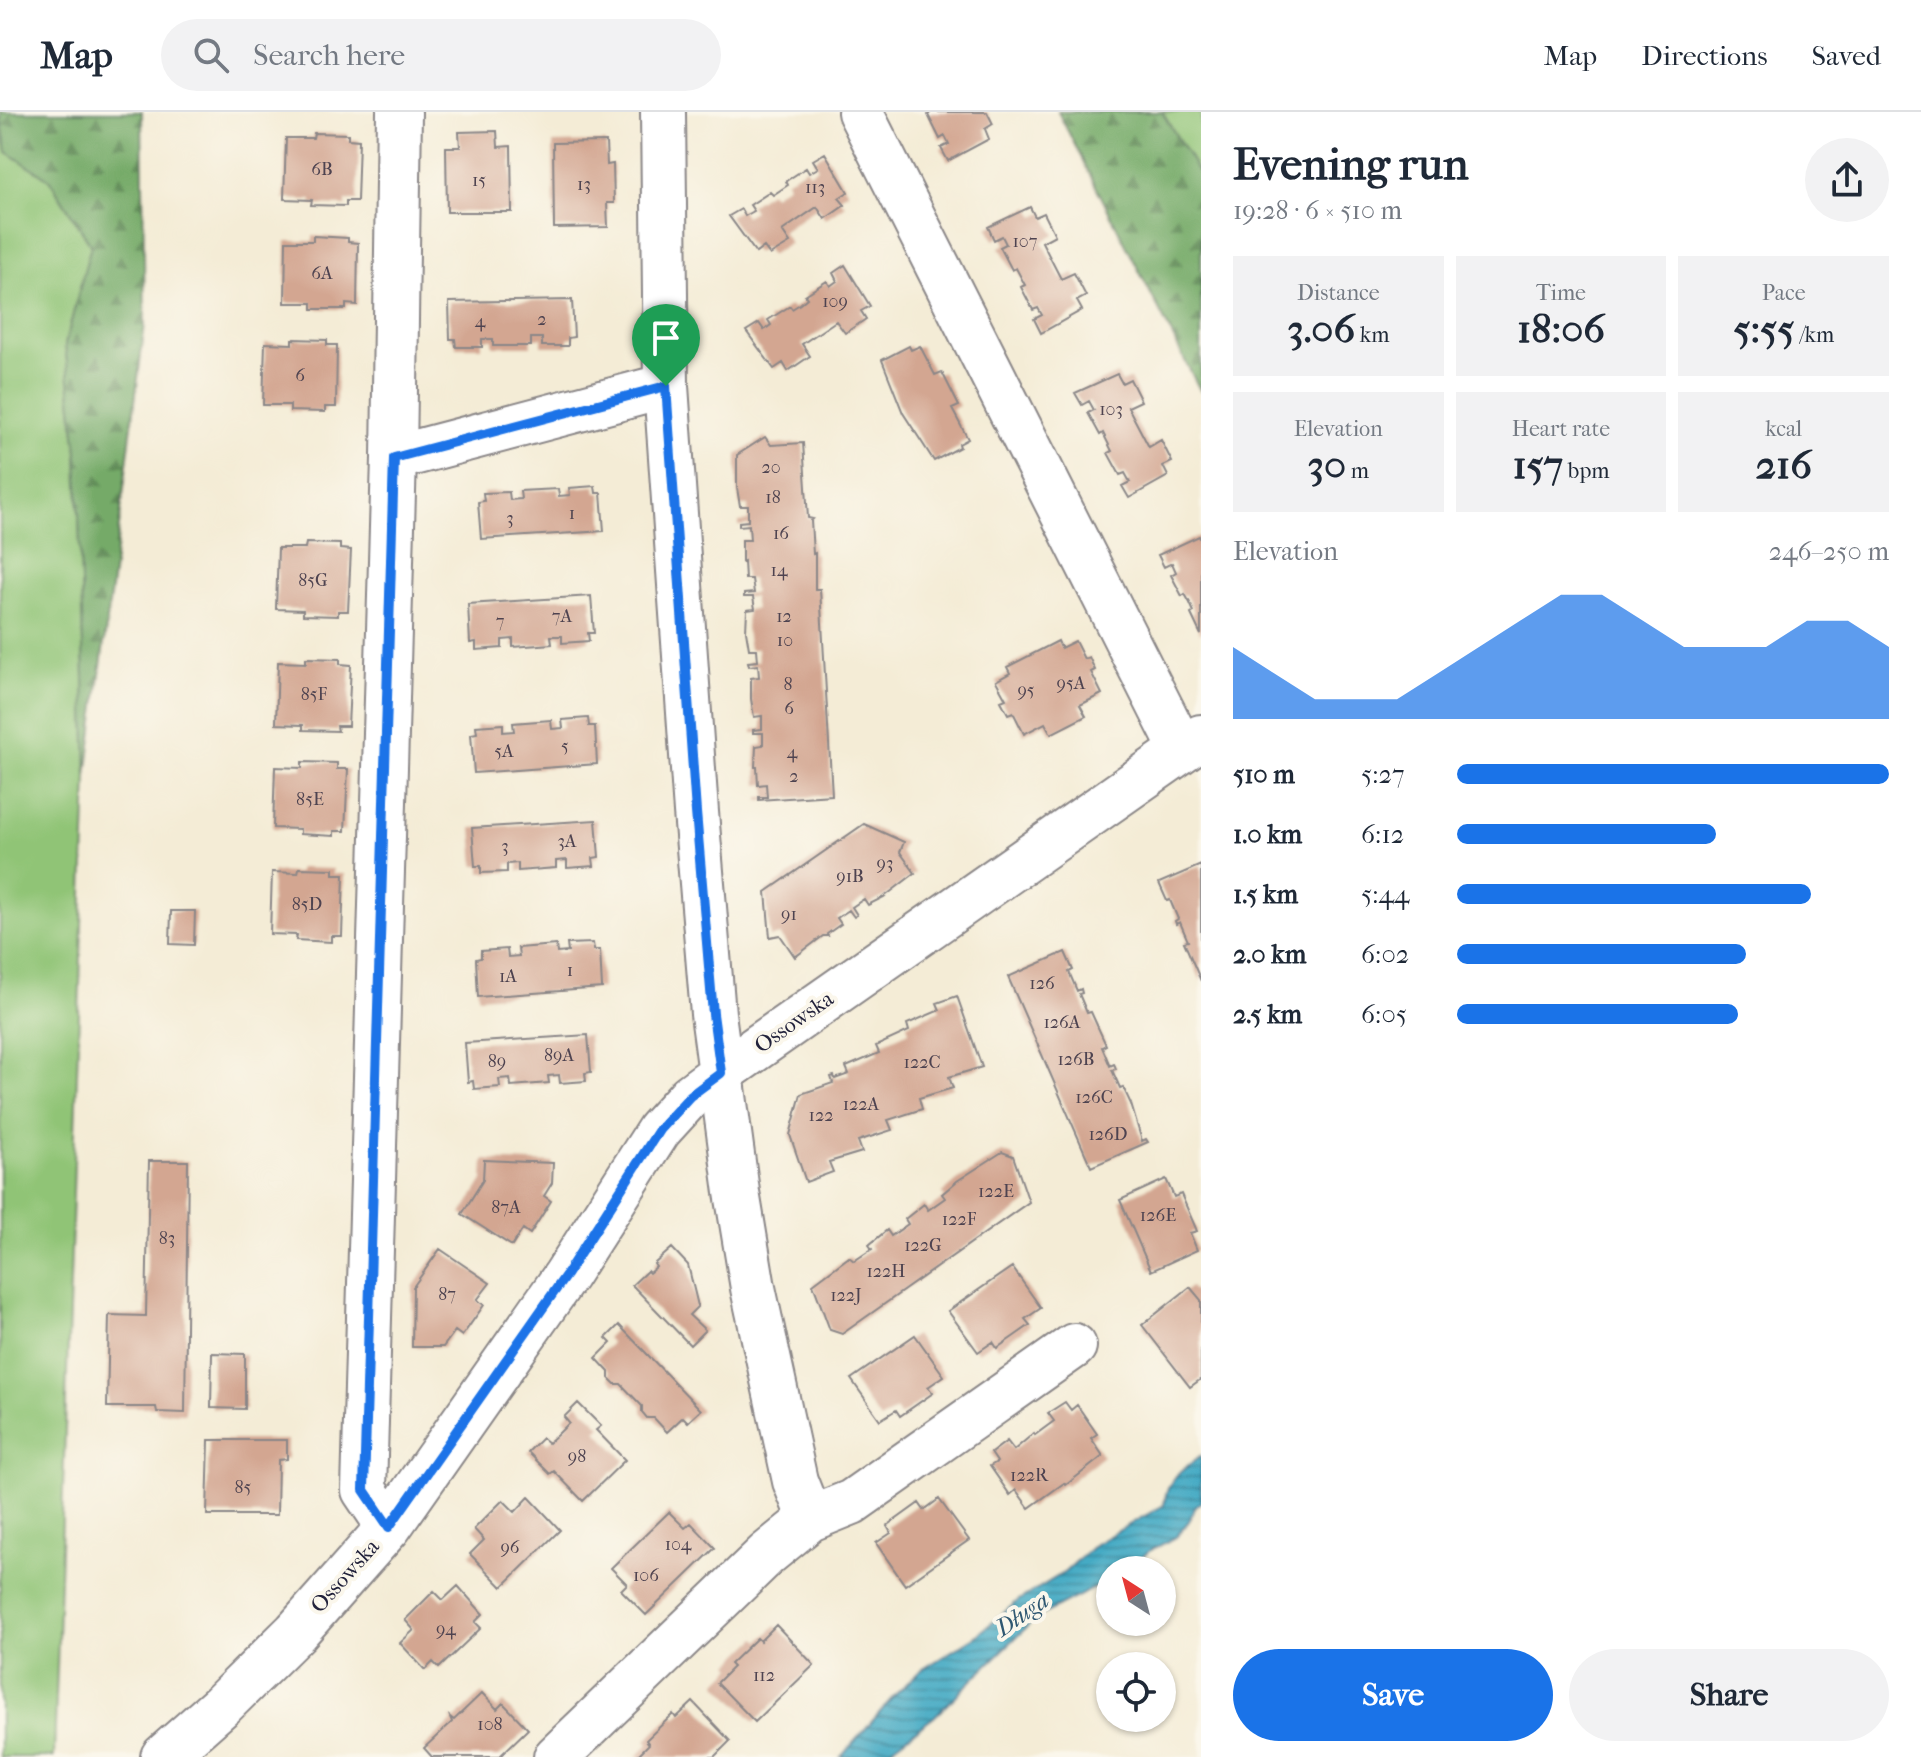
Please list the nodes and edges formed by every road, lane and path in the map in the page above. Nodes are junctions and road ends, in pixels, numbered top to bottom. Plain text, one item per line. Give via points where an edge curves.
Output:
1 (399, 112) edge
2 (663, 112) edge
3 (860, 112) edge
4 (666, 386) junction
5 (394, 458) junction
6 (1192, 744) edge
7 (721, 1073) junction
8 (1074, 1346) dead end
9 (810, 1519) junction
10 (389, 1527) junction
11 (163, 1757) edge
12 (556, 1757) edge

1 - 5 street
2 - 4 street
3 - 6 street
4 - 5 street
4 - 7 street via 696,812
5 - 10 street via 364,1490
6 - 7 street, Ossowska
7 - 9 street via 753,1288 795,1481
7 - 10 street, Ossowska via 690,1096 659,1130 566,1275
8 - 9 street via 852,1502
9 - 12 street
10 - 11 street, Ossowska via 296,1632

